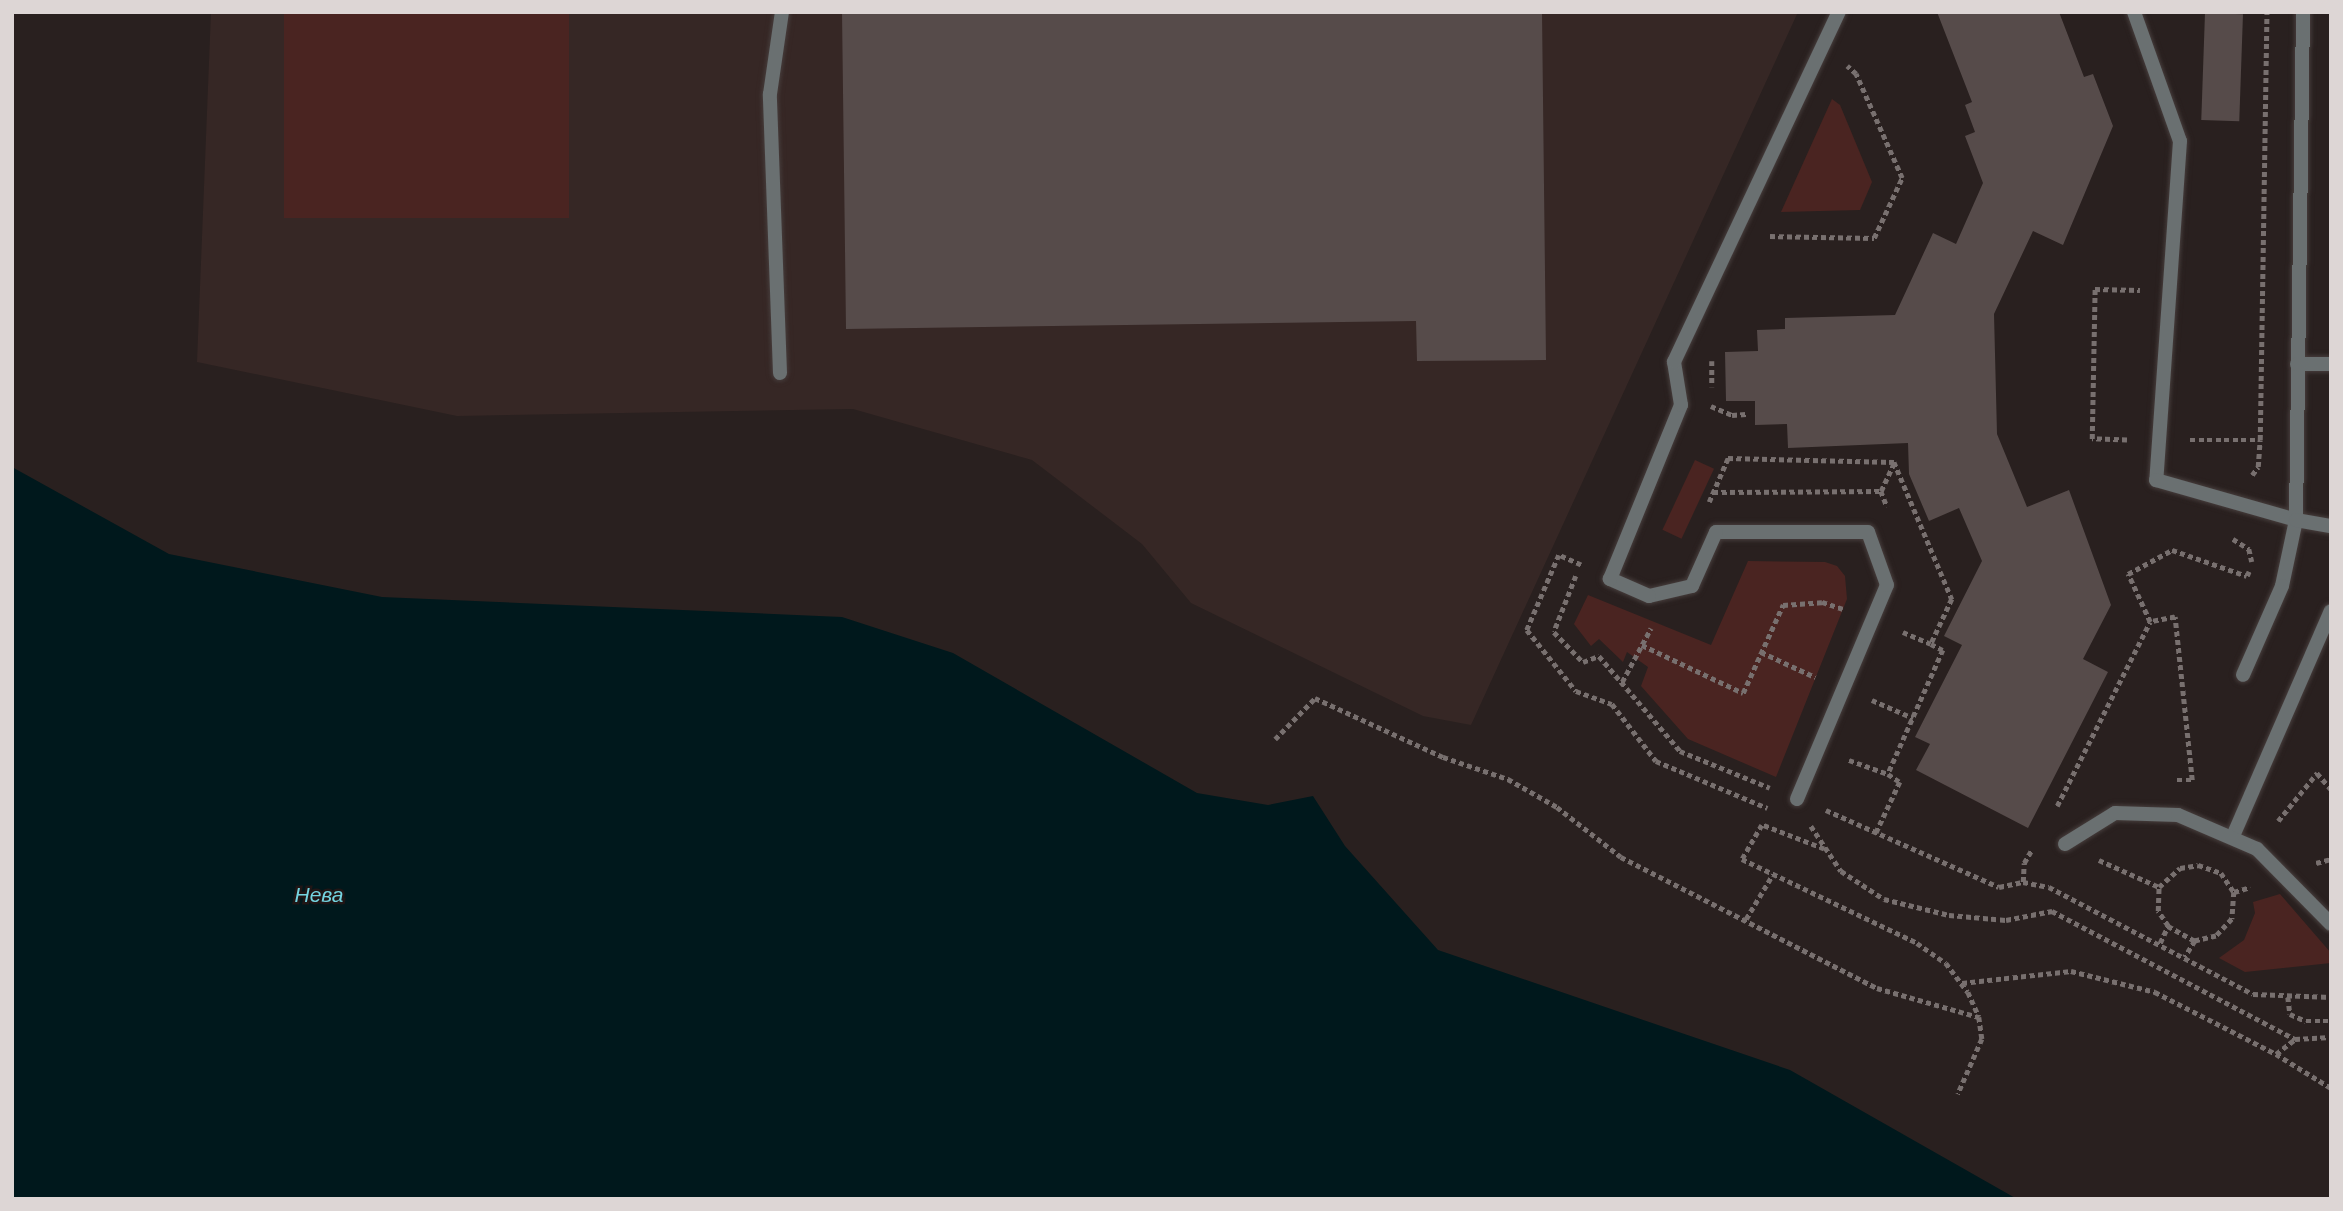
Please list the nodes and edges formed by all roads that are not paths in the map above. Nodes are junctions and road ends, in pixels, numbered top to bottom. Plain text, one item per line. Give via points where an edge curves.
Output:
1 (782, 12) edge
2 (1839, 12) edge
3 (2134, 12) edge
4 (2303, 12) edge
5 (2331, 363) edge
6 (2298, 364) junction
7 (780, 373) dead end
8 (2296, 520) junction
9 (2331, 526) edge
10 (2331, 611) edge
11 (2243, 675) dead end
12 (1797, 799) road end
13 (2233, 836) junction
14 (2065, 844) dead end
15 (2331, 924) edge

1 - 7 lane via 770,94
2 - 12 lane via 1674,362 1681,405 1610,579 1649,596 1692,586 1716,532 1868,532 1886,585
3 - 8 lane via 2180,141 2156,480
4 - 6 lane
5 - 6 lane
6 - 8 lane
8 - 9 lane
8 - 11 lane via 2281,586
10 - 13 lane
13 - 14 lane via 2178,815 2115,813
13 - 15 lane via 2257,849

